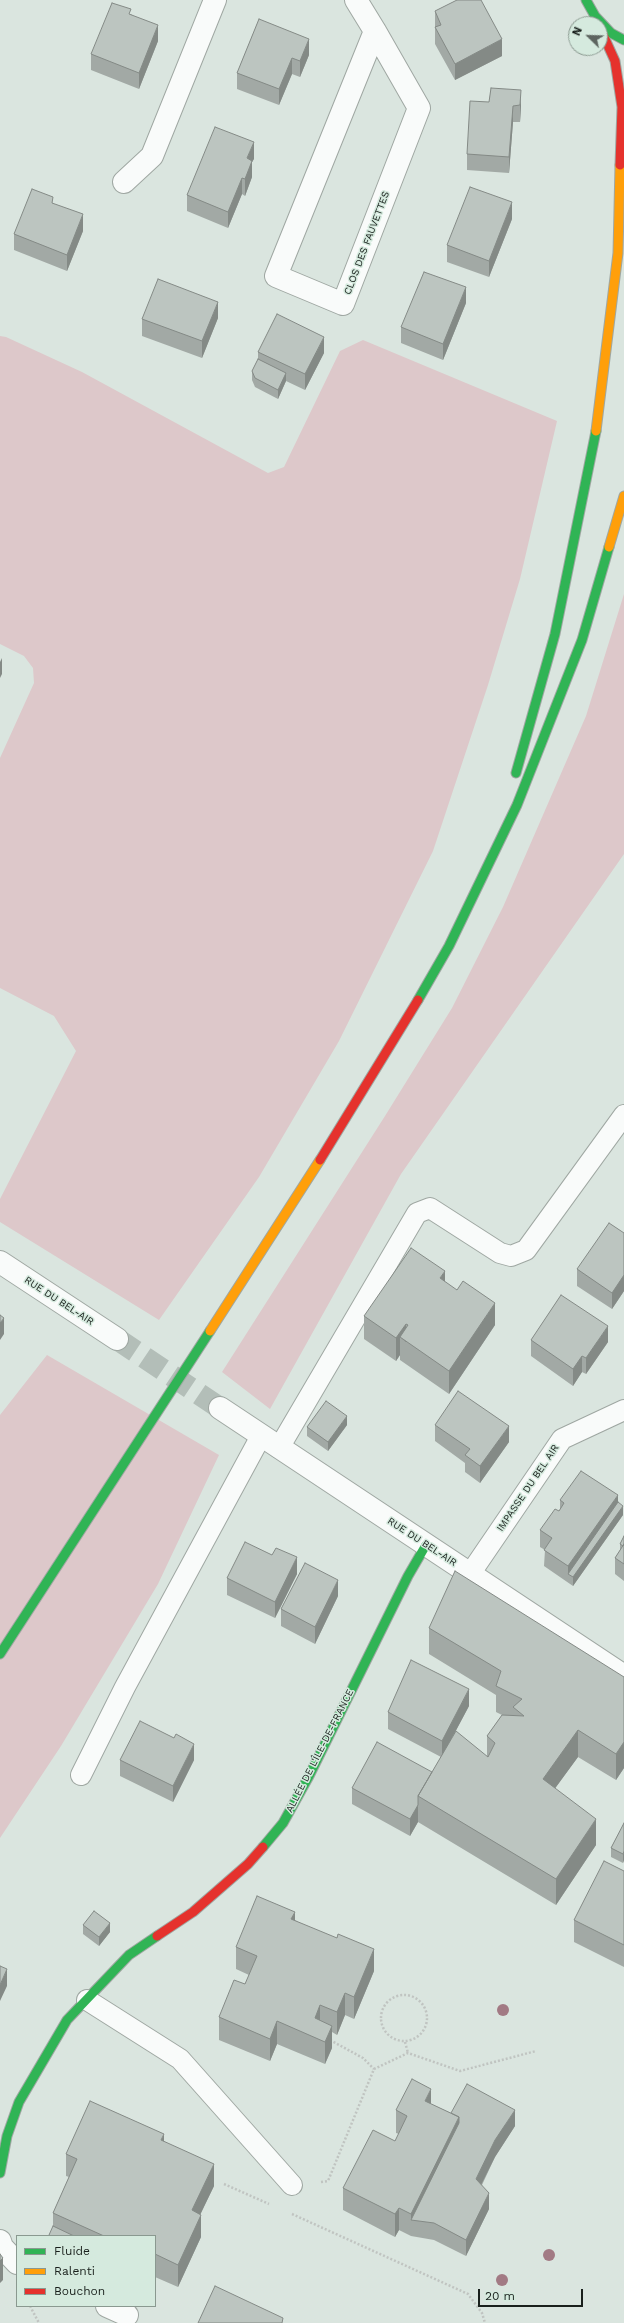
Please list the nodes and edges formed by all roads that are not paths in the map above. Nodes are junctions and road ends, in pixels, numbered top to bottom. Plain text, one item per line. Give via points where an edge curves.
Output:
1 (215, 0) edge
2 (356, 0) edge
3 (586, 0) edge
4 (594, 16) edge
5 (608, 30) edge
6 (375, 31) junction
7 (624, 40) edge
8 (608, 46) edge
9 (124, 182) dead end
10 (624, 496) edge
11 (513, 782) dead end
12 (504, 811) dead end
13 (485, 868) junction
14 (624, 1115) edge
15 (0, 1262) edge
16 (117, 1339) tunnel mouth
17 (220, 1408) tunnel mouth
18 (624, 1410) edge
19 (261, 1436) junction
20 (279, 1448) junction
21 (426, 1545) junction
22 (470, 1574) junction
23 (0, 1654) edge
24 (624, 1676) edge
25 (81, 1775) dead end
26 (88, 2000) junction
27 (0, 2173) edge
28 (292, 2185) road end
29 (0, 2242) edge
30 (16, 2262) edge
31 (109, 2307) edge
32 (127, 2315) dead end

1 - 9 street via 152,156
2 - 6 street, CLOS DES FAUVETTES
3 - 4 main road
5 - 7 main road
6 - 6 street, CLOS DES FAUVETTES via 419,108 343,304 276,276
8 - 11 main road via 615,61 622,107 618,253 609,334 596,431 555,634
10 - 13 main road via 582,640 561,697 517,805
12 - 13 main road
13 - 23 main road via 449,946 391,1047 307,1182
14 - 20 lane via 526,1250 511,1256 500,1253 430,1208 416,1212
15 - 16 street, RUE DU BEL-AIR
17 - 19 street, RUE DU BEL-AIR
18 - 22 lane, IMPASSE DU BEL AIR via 562,1439
19 - 20 street, RUE DU BEL-AIR
19 - 25 lane via 125,1687
20 - 21 street, RUE DU BEL-AIR
21 - 22 street, RUE DU BEL-AIR
21 - 26 main road, ALLÉE DE L'ÎLE-DE-FRANCE via 283,1823 248,1864 192,1912 129,1955
22 - 24 street, RUE DU BEL-AIR
26 - 27 main road, ALLÉE DE L'ÎLE-DE-FRANCE via 67,2020 19,2102 7,2136
26 - 28 lane via 180,2059
29 - 30 street
31 - 32 street

